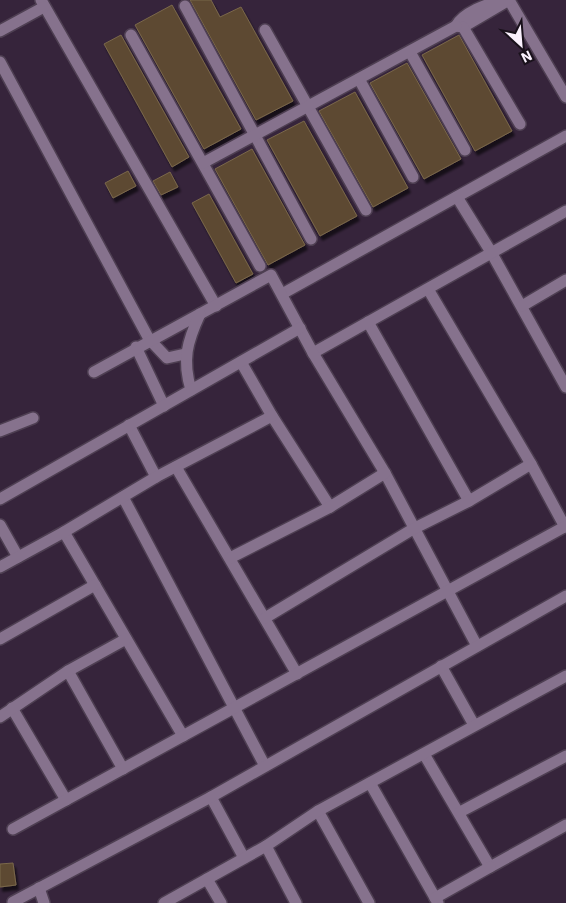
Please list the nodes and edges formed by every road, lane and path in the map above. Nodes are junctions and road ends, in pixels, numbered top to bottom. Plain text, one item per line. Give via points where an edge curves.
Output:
1 (507, 1) edge
2 (42, 3) edge
3 (185, 6) dead end
4 (459, 27) junction
5 (265, 30) dead end
6 (0, 31) edge
7 (131, 35) dead end
8 (410, 52) junction
9 (0, 62) edge
10 (358, 79) junction
11 (566, 97) edge
12 (308, 106) junction
13 (520, 124) dead end
14 (254, 135) junction
15 (566, 136) edge
16 (466, 150) dead end
17 (203, 163) junction
18 (413, 178) dead end
19 (457, 197) junction
20 (366, 210) dead end
21 (566, 211) edge
22 (311, 238) dead end
23 (491, 252) junction
24 (260, 266) dead end
25 (566, 280) edge
26 (428, 289) junction
27 (282, 294) junction
28 (216, 306) junction
29 (522, 306) junction
30 (200, 314) junction
31 (368, 322) junction
32 (300, 328) junction
33 (149, 339) junction
34 (136, 347) junction
35 (313, 353) junction
36 (186, 354) junction
37 (241, 362) junction
38 (94, 372) dead end
39 (566, 387) edge
40 (191, 390) junction
41 (164, 406) junction
42 (272, 416) junction
43 (32, 418) dead end
44 (129, 425) junction
45 (0, 431) edge
46 (531, 464) junction
47 (176, 467) junction
48 (385, 474) junction
49 (156, 477) junction
50 (123, 497) junction
51 (0, 499) edge
52 (469, 501) junction
53 (330, 507) junction
54 (0, 525) edge
55 (565, 527) edge
56 (413, 529) junction
57 (64, 532) junction
58 (18, 557) junction
59 (230, 558) junction
60 (0, 567) edge
61 (95, 585) junction
62 (448, 591) junction
63 (566, 596) edge
64 (265, 618) junction
65 (0, 639) edge
66 (126, 639) junction
67 (477, 646) junction
68 (441, 666) junction
69 (68, 671) junction
70 (298, 674) junction
71 (566, 676) edge
72 (12, 708) junction
73 (235, 708) junction
74 (0, 716) edge
75 (474, 725) junction
76 (183, 736) junction
77 (424, 754) junction
78 (566, 756) edge
79 (266, 766) junction
80 (123, 769) junction
81 (370, 783) junction
82 (211, 797) junction
83 (66, 800) junction
84 (318, 811) junction
85 (460, 812) junction
86 (566, 825) edge
87 (13, 830) dead end
88 (266, 846) junction
89 (244, 858) junction
90 (490, 868) junction
91 (207, 879) junction
92 (39, 888) junction
93 (436, 901) edge
94 (13, 902) edge
95 (44, 903) edge
96 (164, 903) edge
97 (221, 903) edge
98 (296, 903) edge
99 (369, 903) edge

1 - 4 street via 477,10 459,20
1 - 11 street
2 - 6 street
2 - 28 street
3 - 14 street
4 - 8 street
4 - 13 street
5 - 12 street
7 - 17 street
8 - 10 street
8 - 16 street
9 - 33 street
10 - 12 street
10 - 18 street
12 - 14 street
12 - 20 street
14 - 17 street
14 - 22 street
15 - 19 street
17 - 24 street
19 - 23 street
19 - 27 street
21 - 23 street
23 - 26 street
23 - 29 street
25 - 29 street
26 - 31 street
26 - 46 street
27 - 28 street via 271,275
27 - 32 street
28 - 30 street
29 - 39 street
30 - 33 street
30 - 36 street
31 - 35 street
31 - 52 street
32 - 35 street
32 - 37 street
33 - 34 street
33 - 36 street via 167,358
34 - 38 street
34 - 41 street
35 - 48 street
36 - 40 street
37 - 40 street
37 - 42 street
40 - 41 street
41 - 44 street
42 - 47 street
42 - 53 street
43 - 45 street
44 - 49 street
44 - 51 street
46 - 52 street
46 - 55 street
47 - 49 street
47 - 59 street
48 - 53 street
48 - 56 street
49 - 50 street
50 - 57 street
50 - 73 street
52 - 56 street
53 - 59 street
54 - 58 street
55 - 62 street
56 - 62 street
56 - 64 street
57 - 58 street
57 - 61 street
58 - 60 street
59 - 64 street
61 - 65 street
61 - 66 street
62 - 67 street
62 - 70 street
63 - 67 street
64 - 70 street
66 - 69 street
66 - 76 street
67 - 68 street
68 - 75 street
68 - 79 street
69 - 72 street
69 - 80 street
70 - 73 street
71 - 75 street
72 - 74 street
72 - 83 street
73 - 76 street
73 - 79 street
75 - 77 street
76 - 80 street
77 - 81 street
77 - 85 street
78 - 85 street
79 - 82 street
80 - 83 street
81 - 84 street
81 - 93 street
82 - 89 street
82 - 92 street
83 - 87 street
84 - 88 street
84 - 99 street
85 - 90 street
86 - 90 street
88 - 89 street
88 - 98 street
89 - 91 street
90 - 93 street
91 - 96 street
91 - 97 street
92 - 94 street
92 - 95 street

